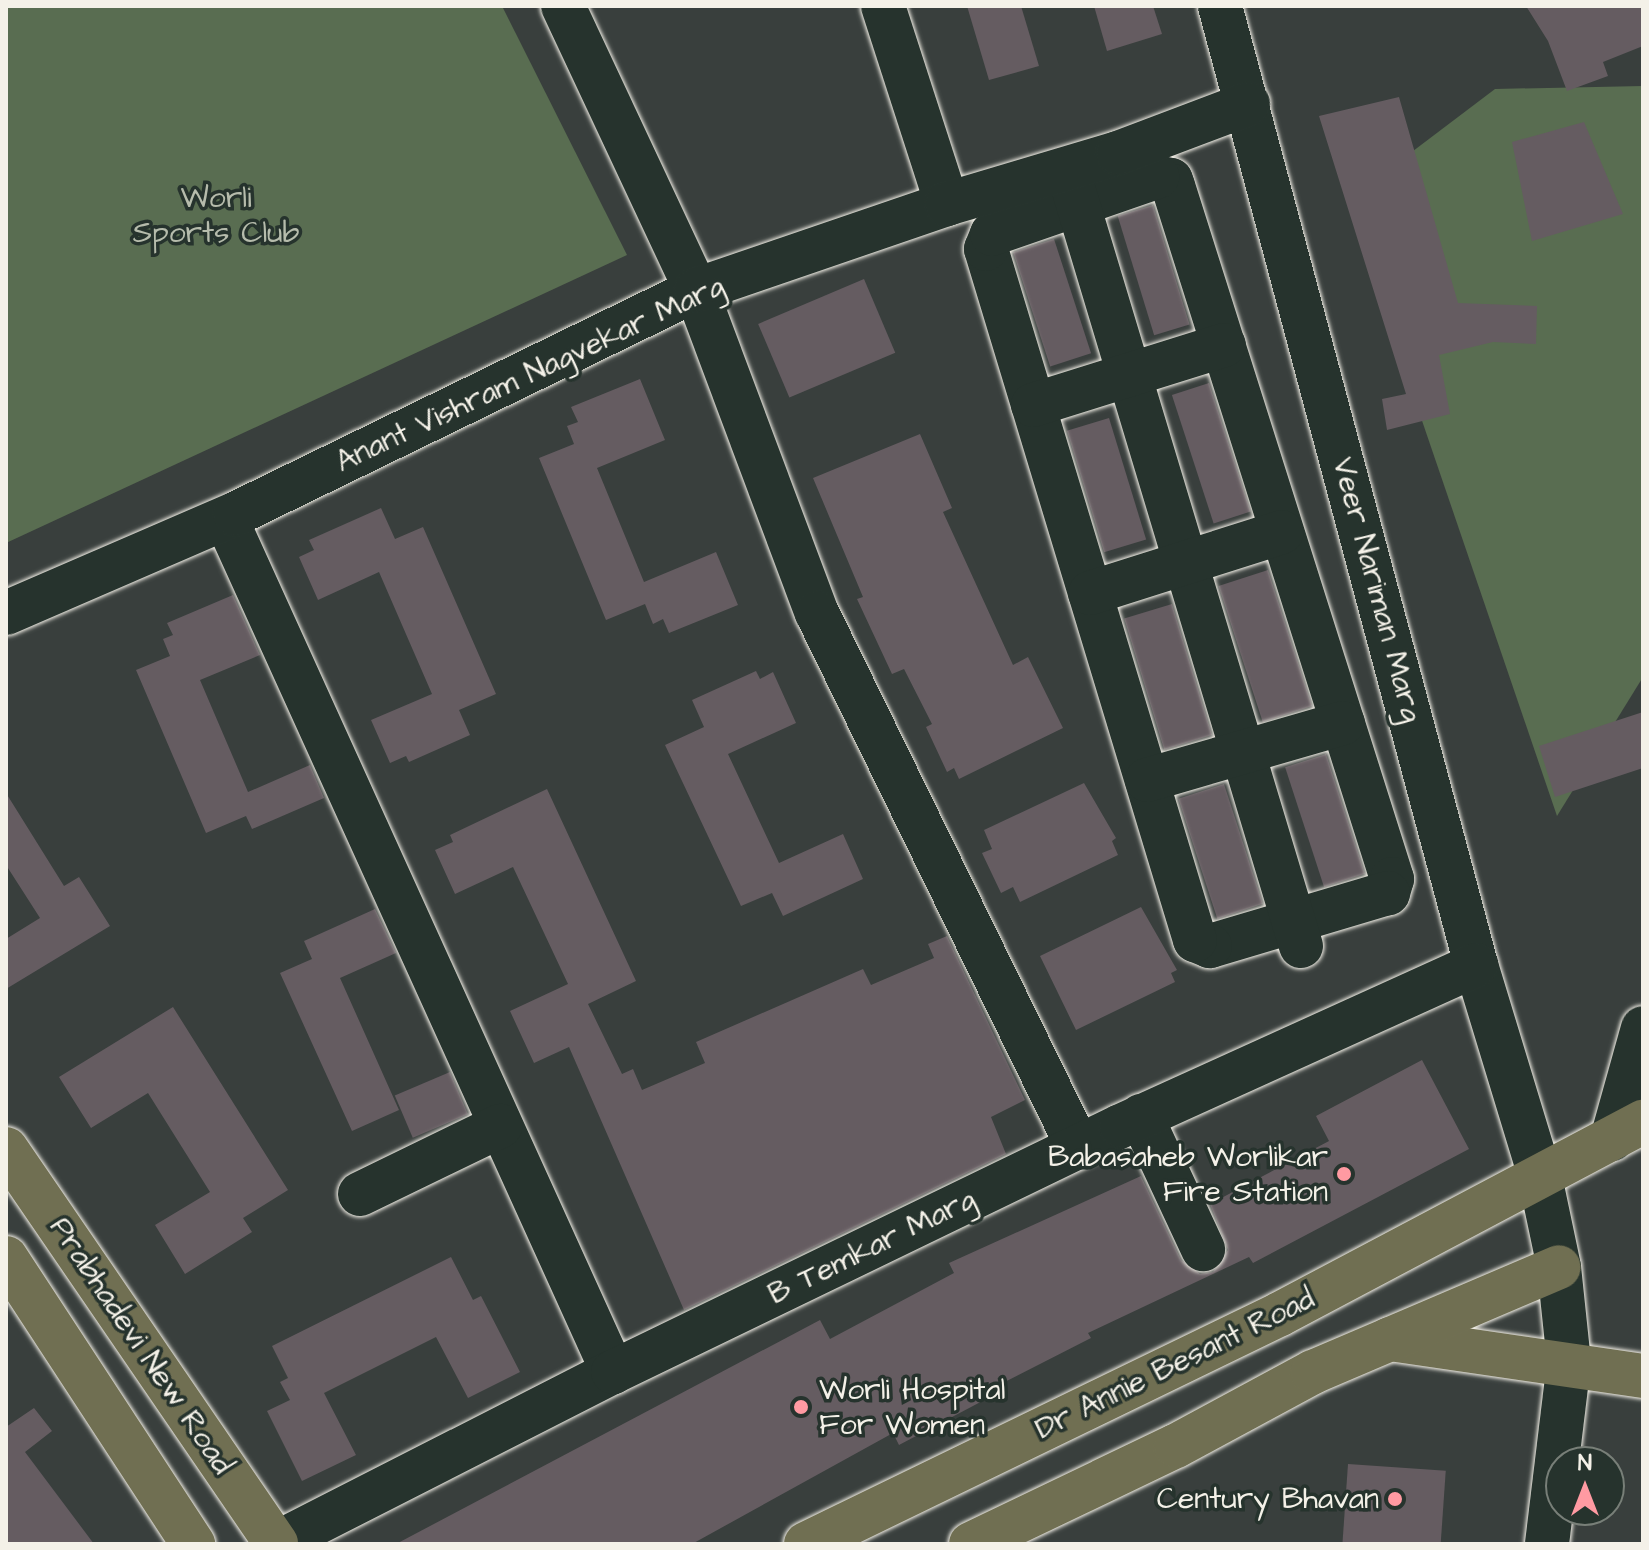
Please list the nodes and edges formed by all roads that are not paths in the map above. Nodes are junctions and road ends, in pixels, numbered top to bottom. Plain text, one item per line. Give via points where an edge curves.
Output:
1 (563, 6) edge
2 (883, 6) edge
3 (1222, 6) edge
4 (1248, 104) junction
5 (1072, 187) junction
6 (947, 204) junction
7 (696, 290) junction
8 (1224, 345) junction
9 (1129, 375) junction
10 (1033, 405) junction
11 (226, 519) junction
12 (1282, 532) junction
13 (1186, 563) junction
14 (1090, 593) junction
15 (6, 613) edge
16 (1343, 723) junction
17 (1243, 751) junction
18 (1147, 780) junction
19 (1298, 934) junction
20 (1476, 965) junction
21 (1643, 1028) edge
22 (1141, 1116) junction
23 (500, 1126) junction
24 (1627, 1130) edge
25 (1078, 1147) junction
26 (6, 1149) edge
27 (1539, 1172) junction
28 (360, 1194) dead end
29 (1203, 1249) dead end
30 (6, 1258) edge
31 (1559, 1267) junction
32 (1388, 1339) junction
33 (1569, 1362) junction
34 (613, 1372) junction
35 (1643, 1376) edge
36 (193, 1544) edge
37 (276, 1544) edge
38 (806, 1544) edge
39 (971, 1544) edge
40 (1547, 1544) edge

1 - 7 street
2 - 6 street
3 - 4 street, Veer Nariman Marg
4 - 5 street, Anant Vishram Nagvekar Marg
4 - 20 street, Veer Nariman Marg
5 - 6 street, Anant Vishram Nagvekar Marg
5 - 8 street via 1171,180
5 - 9 street
5 - 10 street via 986,240
6 - 7 street, Anant Vishram Nagvekar Marg
7 - 11 street, Anant Vishram Nagvekar Marg
7 - 25 street via 817,613
8 - 9 street
8 - 12 street
9 - 10 street
9 - 13 street
10 - 14 street
11 - 15 street, Anant Vishram Nagvekar Marg
11 - 23 street
12 - 13 street
12 - 16 street
13 - 14 street
13 - 17 street
14 - 18 street
16 - 17 street
16 - 19 street via 1392,887
17 - 18 street
17 - 19 street
18 - 19 street via 1195,940 1219,945
20 - 22 street, B Temkar Marg
20 - 27 street, Veer Nariman Marg
21 - 24 street
22 - 25 street, B Temkar Marg
22 - 29 street
23 - 28 street
23 - 34 street
24 - 27 main road, Dr Annie Besant Road
25 - 34 street, B Temkar Marg
26 - 37 main road, Prabhadevi New Road
27 - 31 street, Veer Nariman Marg
27 - 38 main road, Dr Annie Besant Road via 1280,1314
30 - 36 main road, Prabhadevi New Road
31 - 32 main road
31 - 33 street, Veer Nariman Marg
32 - 33 main road
32 - 39 main road
33 - 35 main road
33 - 40 street, Veer Nariman Marg
34 - 37 street, B Temkar Marg

